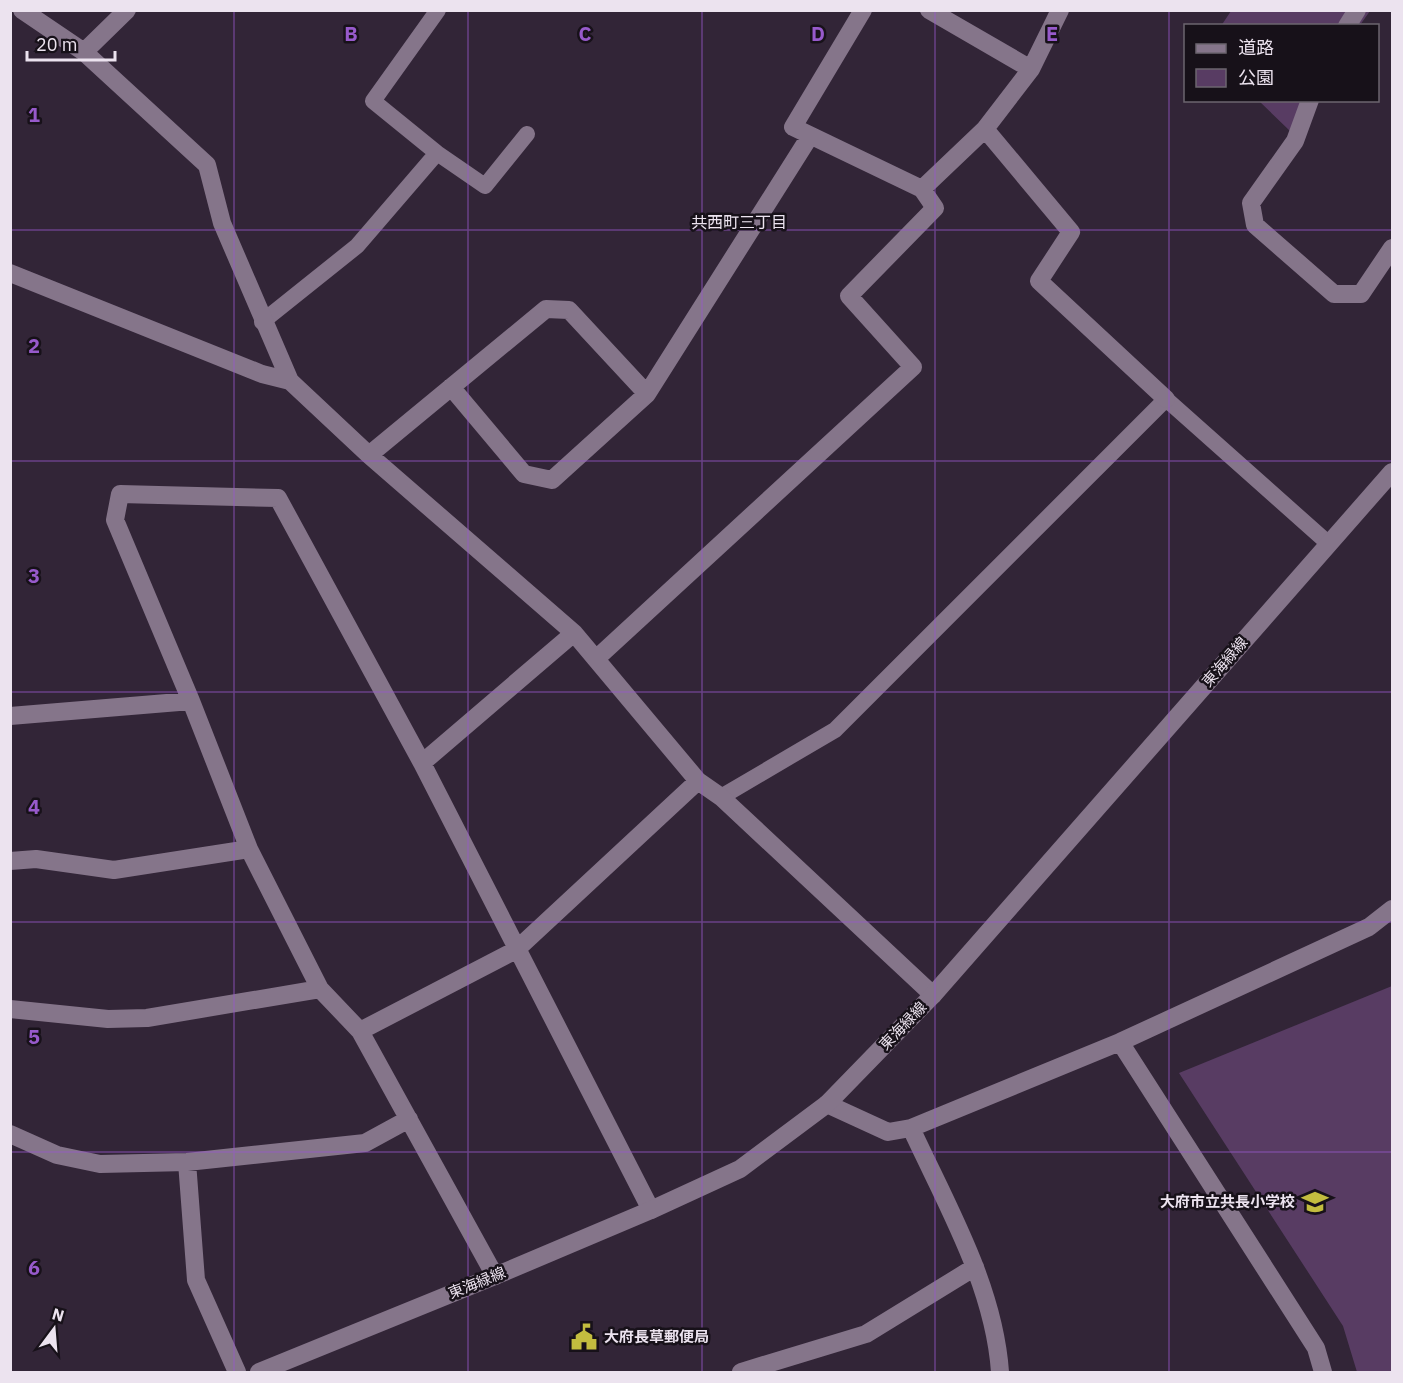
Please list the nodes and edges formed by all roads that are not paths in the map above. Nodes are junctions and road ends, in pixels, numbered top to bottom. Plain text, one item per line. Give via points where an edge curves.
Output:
1 (22, 10) edge
2 (127, 10) edge
3 (438, 10) edge
4 (862, 10) edge
5 (929, 10) edge
6 (1060, 10) edge
7 (1357, 10) edge
8 (1348, 24) edge
9 (84, 52) junction
10 (1031, 69) junction
11 (1309, 102) edge
12 (985, 129) junction
13 (527, 134) dead end
14 (810, 136) junction
15 (437, 153) junction
16 (922, 189) junction
17 (1392, 248) edge
18 (10, 273) edge
19 (262, 322) junction
20 (290, 381) junction
21 (451, 387) junction
22 (647, 394) junction
23 (1166, 399) junction
24 (369, 455) junction
25 (1392, 472) edge
26 (1329, 544) junction
27 (574, 633) junction
28 (598, 657) junction
29 (191, 701) junction
30 (10, 716) edge
31 (422, 763) junction
32 (698, 781) junction
33 (721, 797) junction
34 (249, 849) junction
35 (10, 861) edge
36 (1392, 909) edge
37 (516, 950) junction
38 (320, 989) junction
39 (933, 995) junction
40 (10, 1009) edge
41 (360, 1031) junction
42 (1120, 1042) junction
43 (827, 1104) junction
44 (409, 1119) junction
45 (911, 1128) junction
46 (10, 1134) edge
47 (187, 1162) junction
48 (651, 1210) junction
49 (975, 1267) junction
50 (495, 1276) junction
51 (237, 1372) edge
52 (259, 1372) edge
53 (741, 1372) edge
54 (1000, 1372) edge
55 (1323, 1372) edge

1 - 9 street
2 - 9 street
3 - 15 lane via 373,101
4 - 14 street via 793,127
5 - 10 street
6 - 10 street
7 - 8 street
9 - 19 street via 207,165 222,223
10 - 12 street
11 - 17 street via 1295,141 1251,203 1255,225 1334,294 1361,294
12 - 16 street
12 - 23 street via 1071,232 1039,281
13 - 15 lane via 485,186
14 - 16 street
14 - 22 street
15 - 19 lane via 357,246
16 - 28 street via 935,208 849,296 913,367
18 - 20 street via 262,374
19 - 20 street
20 - 24 street
21 - 22 street via 546,309 569,310
21 - 22 street via 524,474 552,480
21 - 24 street
23 - 26 lane
23 - 33 lane via 835,730
24 - 27 street
25 - 26 street, 東海緑線
26 - 39 street, 東海緑線
27 - 28 street
27 - 31 street
28 - 32 street
29 - 30 street
29 - 31 street via 115,520 120,495 278,498
29 - 34 street
31 - 37 street
32 - 33 street
32 - 37 street
33 - 39 street
34 - 35 street via 114,870 36,859
34 - 38 street
36 - 42 street via 1369,927
37 - 41 street
37 - 48 street
38 - 40 street via 147,1018 108,1019
38 - 41 street
39 - 43 street, 東海緑線
41 - 44 street
42 - 45 street
42 - 55 street via 1316,1348
43 - 45 street via 888,1132
43 - 48 street, 東海緑線 via 740,1169
44 - 47 street via 365,1143
44 - 50 street
45 - 49 street
46 - 47 street via 57,1155 100,1164
47 - 51 street via 196,1280
48 - 50 street, 東海緑線
49 - 53 street via 866,1334
49 - 54 street via 998,1342
50 - 52 street, 東海緑線

